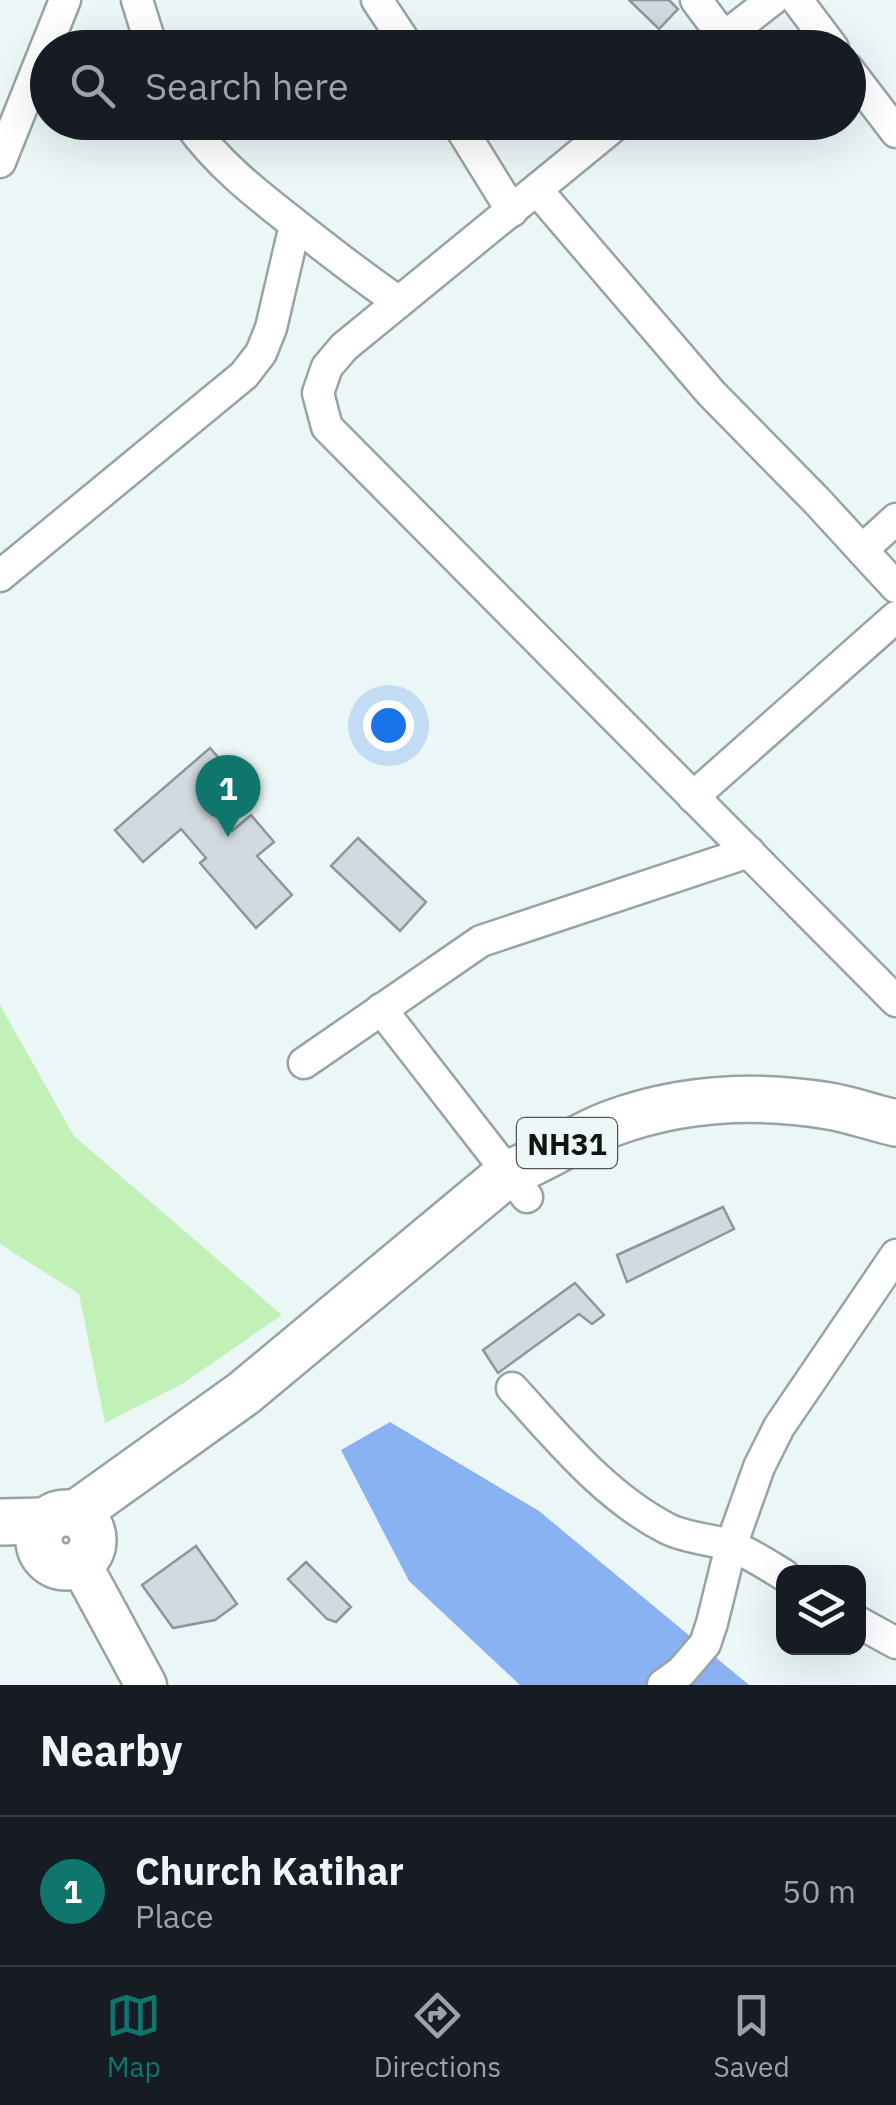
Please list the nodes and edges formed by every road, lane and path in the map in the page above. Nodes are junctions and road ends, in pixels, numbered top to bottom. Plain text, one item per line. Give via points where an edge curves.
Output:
1 (65, 0) edge
2 (137, 0) edge
3 (378, 0) edge
4 (696, 0) edge
5 (772, 0) edge
6 (798, 0) edge
7 (53, 30) edge
8 (146, 30) edge
9 (397, 30) edge
10 (710, 30) edge
11 (732, 30) edge
12 (820, 30) edge
13 (30, 87) edge
14 (866, 92) edge
15 (896, 132) edge
16 (204, 140) edge
17 (468, 140) edge
18 (597, 140) edge
19 (0, 162) edge
20 (537, 190) junction
21 (508, 204) junction
22 (296, 225) junction
23 (380, 289) junction
24 (896, 518) edge
25 (862, 550) junction
26 (0, 576) edge
27 (896, 588) edge
28 (896, 617) edge
29 (694, 796) junction
30 (749, 852) junction
31 (896, 1001) edge
32 (381, 1009) junction
33 (304, 1062) dead end
34 (896, 1123) edge
35 (896, 1148) edge
36 (517, 1186) junction
37 (896, 1256) edge
38 (512, 1388) dead end
39 (0, 1522) edge
40 (55, 1537) edge
41 (731, 1546) junction
42 (776, 1570) edge
43 (866, 1626) edge
44 (896, 1643) edge
45 (672, 1678) edge
46 (146, 1685) edge

1 - 7 street
2 - 8 street
3 - 9 street
4 - 10 street
5 - 11 street
6 - 12 street
13 - 19 street
14 - 15 street
16 - 22 street
17 - 21 street
18 - 20 street
20 - 21 street
20 - 25 street via 711,392
21 - 23 street
22 - 23 street
22 - 26 street via 271,328 244,375
23 - 29 street via 327,367 318,394 327,427
24 - 25 street
25 - 27 street
28 - 29 street
29 - 30 street
30 - 31 street
30 - 32 street via 481,942
32 - 33 street
32 - 36 street
34 - 36 highway, NH31 via 776,1101 670,1107 570,1142 533,1164
35 - 36 highway, NH31 via 786,1127 714,1127 658,1136
36 - 40 highway, NH31 via 499,1214
37 - 41 street via 779,1427
38 - 41 street via 577,1459 629,1503 670,1530
39 - 40 highway
40 - 46 main road
41 - 42 street
41 - 45 street via 705,1644
43 - 44 street

